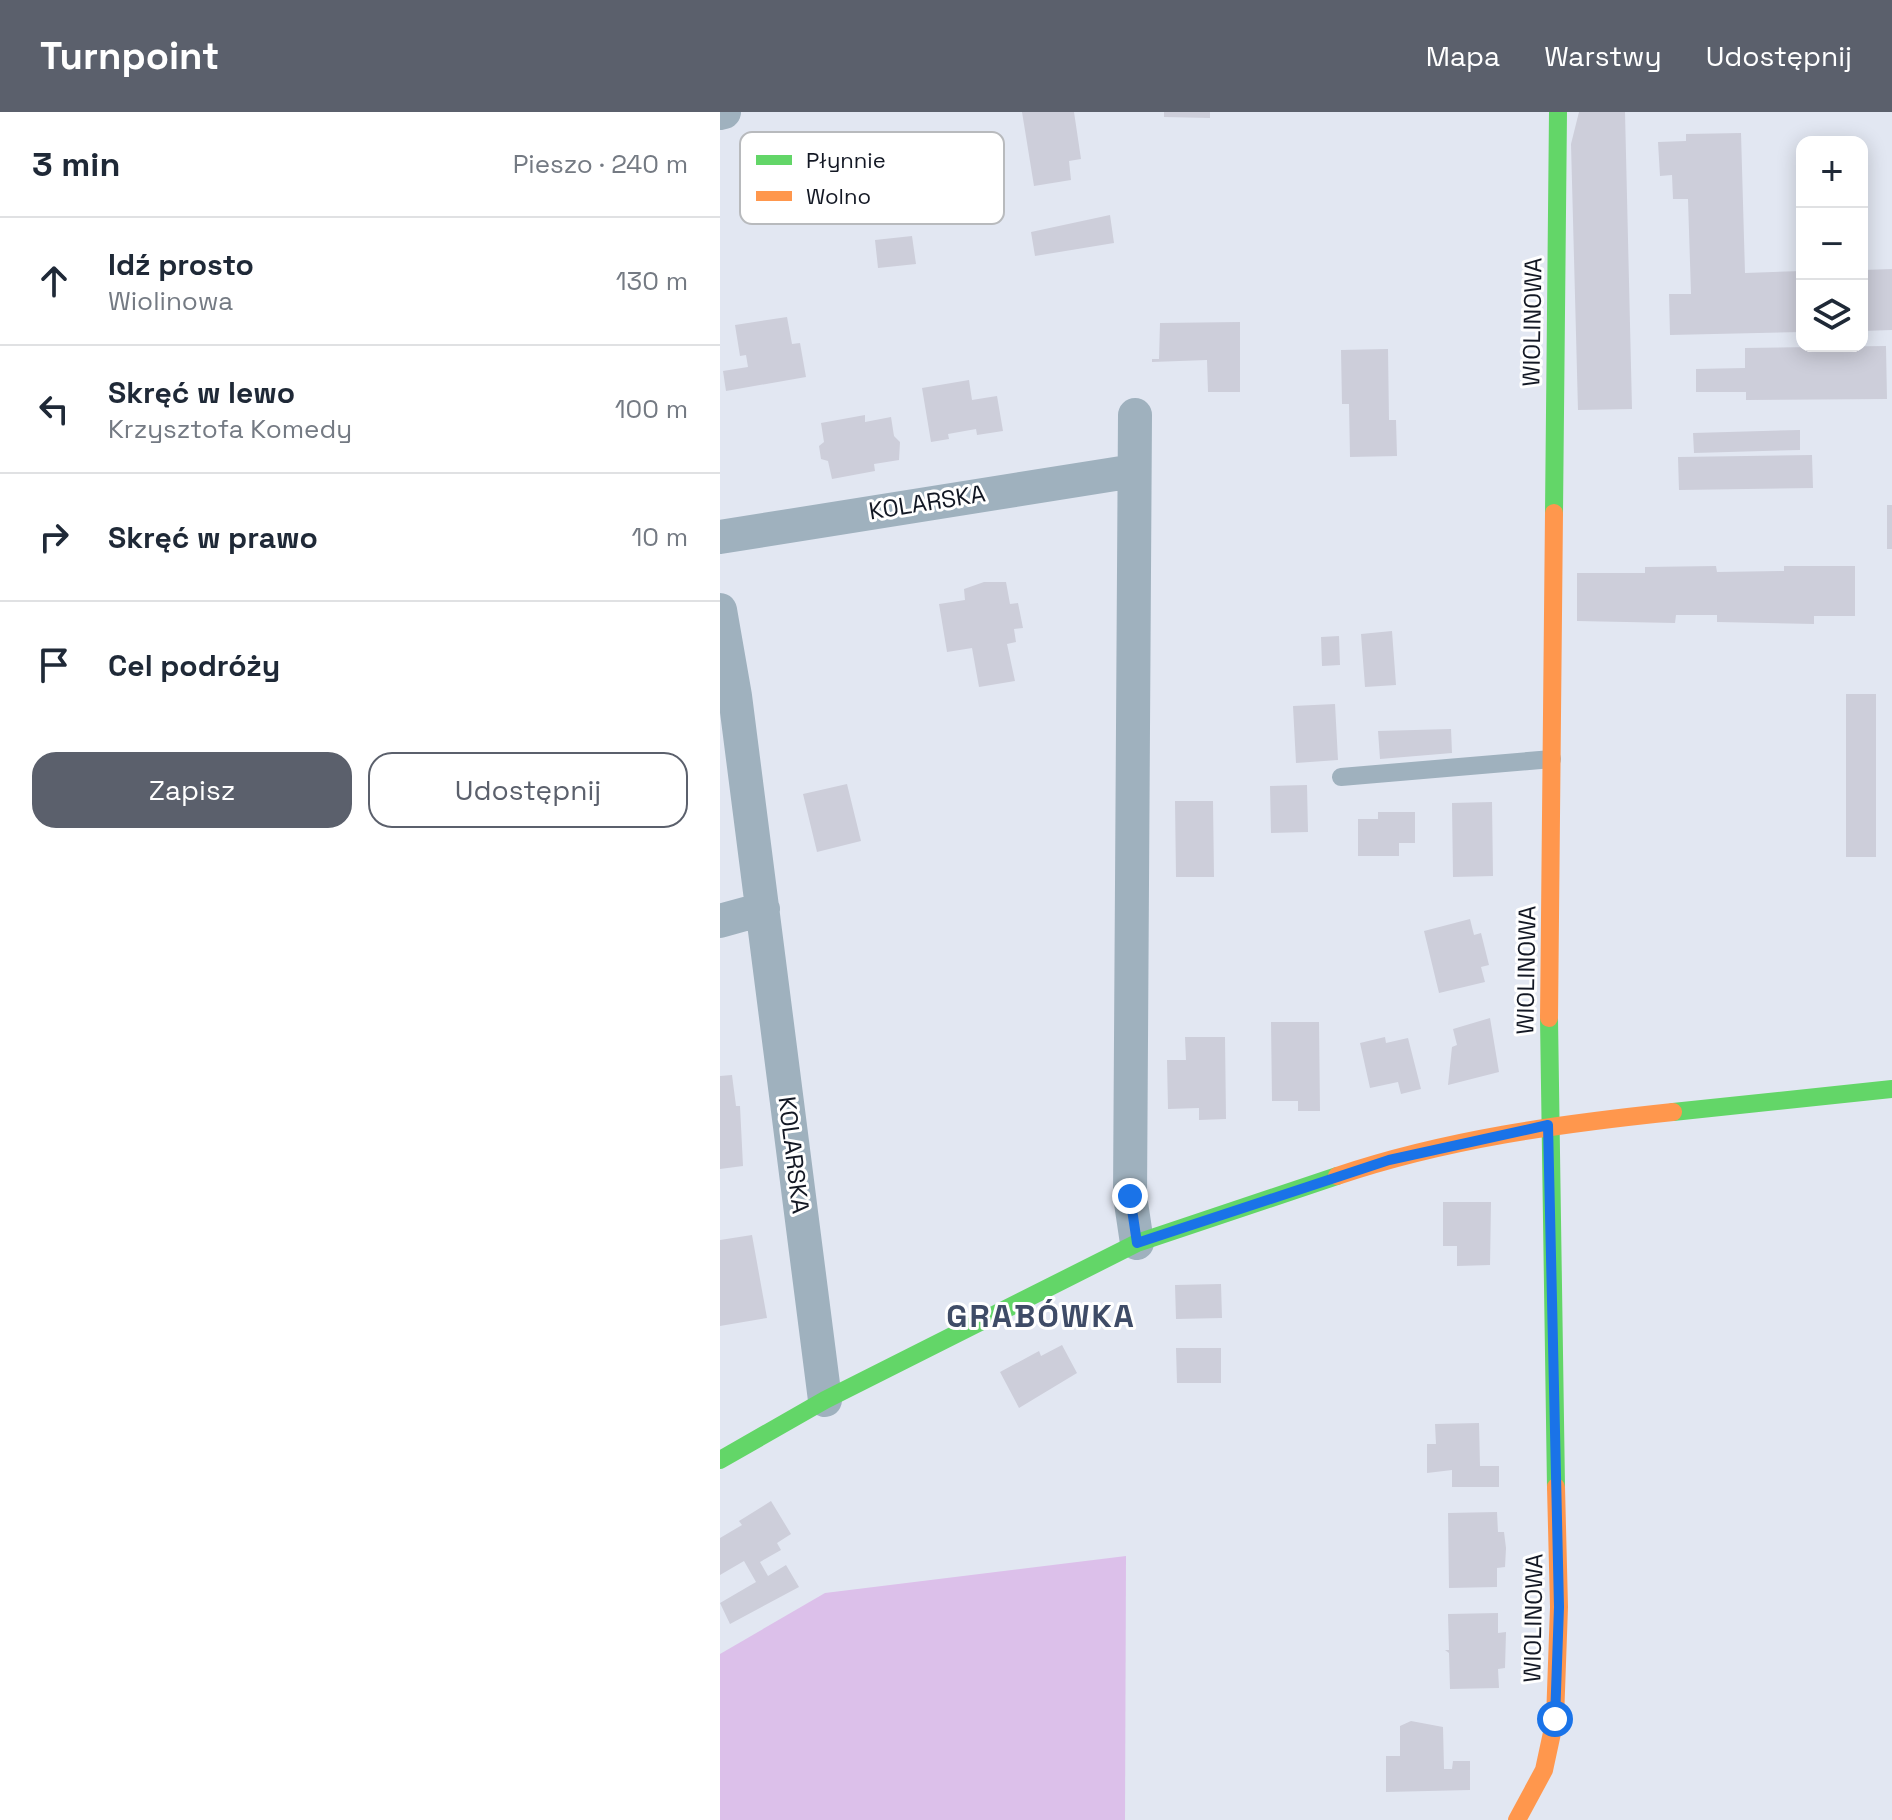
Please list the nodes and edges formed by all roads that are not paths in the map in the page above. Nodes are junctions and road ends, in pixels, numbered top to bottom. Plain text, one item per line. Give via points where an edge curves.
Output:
1 (1558, 112) edge
2 (1135, 415) dead end
3 (1134, 471) junction
4 (720, 537) edge
5 (720, 610) edge
6 (1552, 759) junction
7 (1341, 777) dead end
8 (763, 909) junction
9 (720, 921) edge
10 (1892, 1089) edge
11 (1548, 1125) junction
12 (1137, 1243) junction
13 (825, 1400) junction
14 (720, 1460) edge
15 (1517, 1820) edge

1 - 6 street, WIOLINOWA
2 - 3 street
3 - 4 street, KOLARSKA
3 - 12 street via 1130,1206
5 - 8 street, KOLARSKA
6 - 7 lane
6 - 11 street, WIOLINOWA
8 - 9 street
8 - 13 street, KOLARSKA
10 - 11 street
11 - 12 street via 1389,1160
11 - 15 street, WIOLINOWA via 1557,1684 1544,1770
12 - 13 street
13 - 14 street

